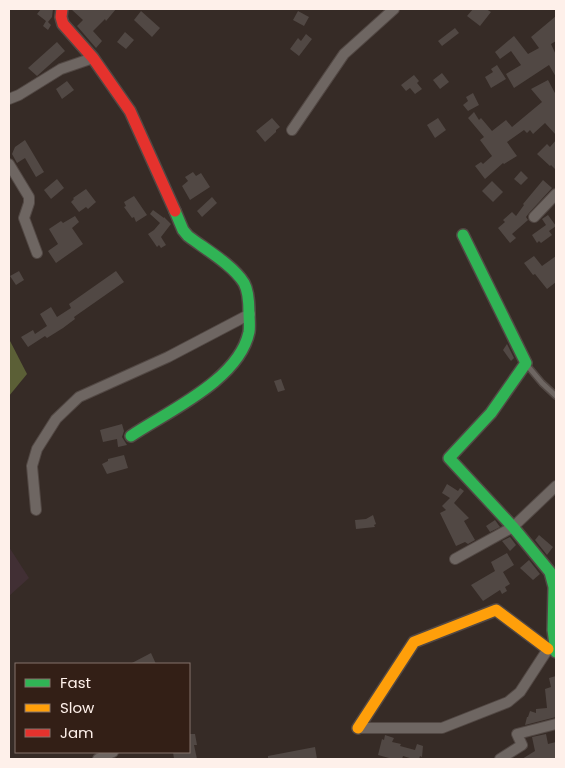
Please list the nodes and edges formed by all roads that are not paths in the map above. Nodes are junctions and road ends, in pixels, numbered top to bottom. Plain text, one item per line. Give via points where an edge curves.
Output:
1 (62, 9) edge
2 (394, 9) edge
3 (93, 58) junction
4 (9, 99) edge
5 (292, 130) dead end
6 (9, 164) edge
7 (556, 194) edge
8 (534, 217) dead end
9 (463, 235) dead end
10 (37, 253) dead end
11 (250, 314) junction
12 (526, 364) junction
13 (556, 396) edge
14 (131, 436) dead end
15 (556, 486) edge
16 (36, 510) dead end
17 (513, 527) junction
18 (455, 559) dead end
19 (553, 651) edge
20 (556, 724) edge
21 (358, 728) joint
22 (111, 753) edge
23 (98, 759) edge
24 (500, 759) edge

1 - 3 street via 63,24
2 - 5 street via 344,54
3 - 4 street via 61,69
3 - 11 street via 130,111 184,230 244,284
6 - 10 street via 29,197 24,218
7 - 8 street
9 - 12 street
11 - 14 street via 245,345 227,369 197,395
11 - 16 street via 168,357 79,397 56,419 37,449 32,466
12 - 13 lane
12 - 17 street via 491,413 449,458
15 - 17 street
17 - 18 street
17 - 19 street via 550,572 554,587
19 - 21 street via 508,702 442,728
19 - 21 street via 496,610 414,642
20 - 24 street via 517,734 522,745
22 - 23 street

